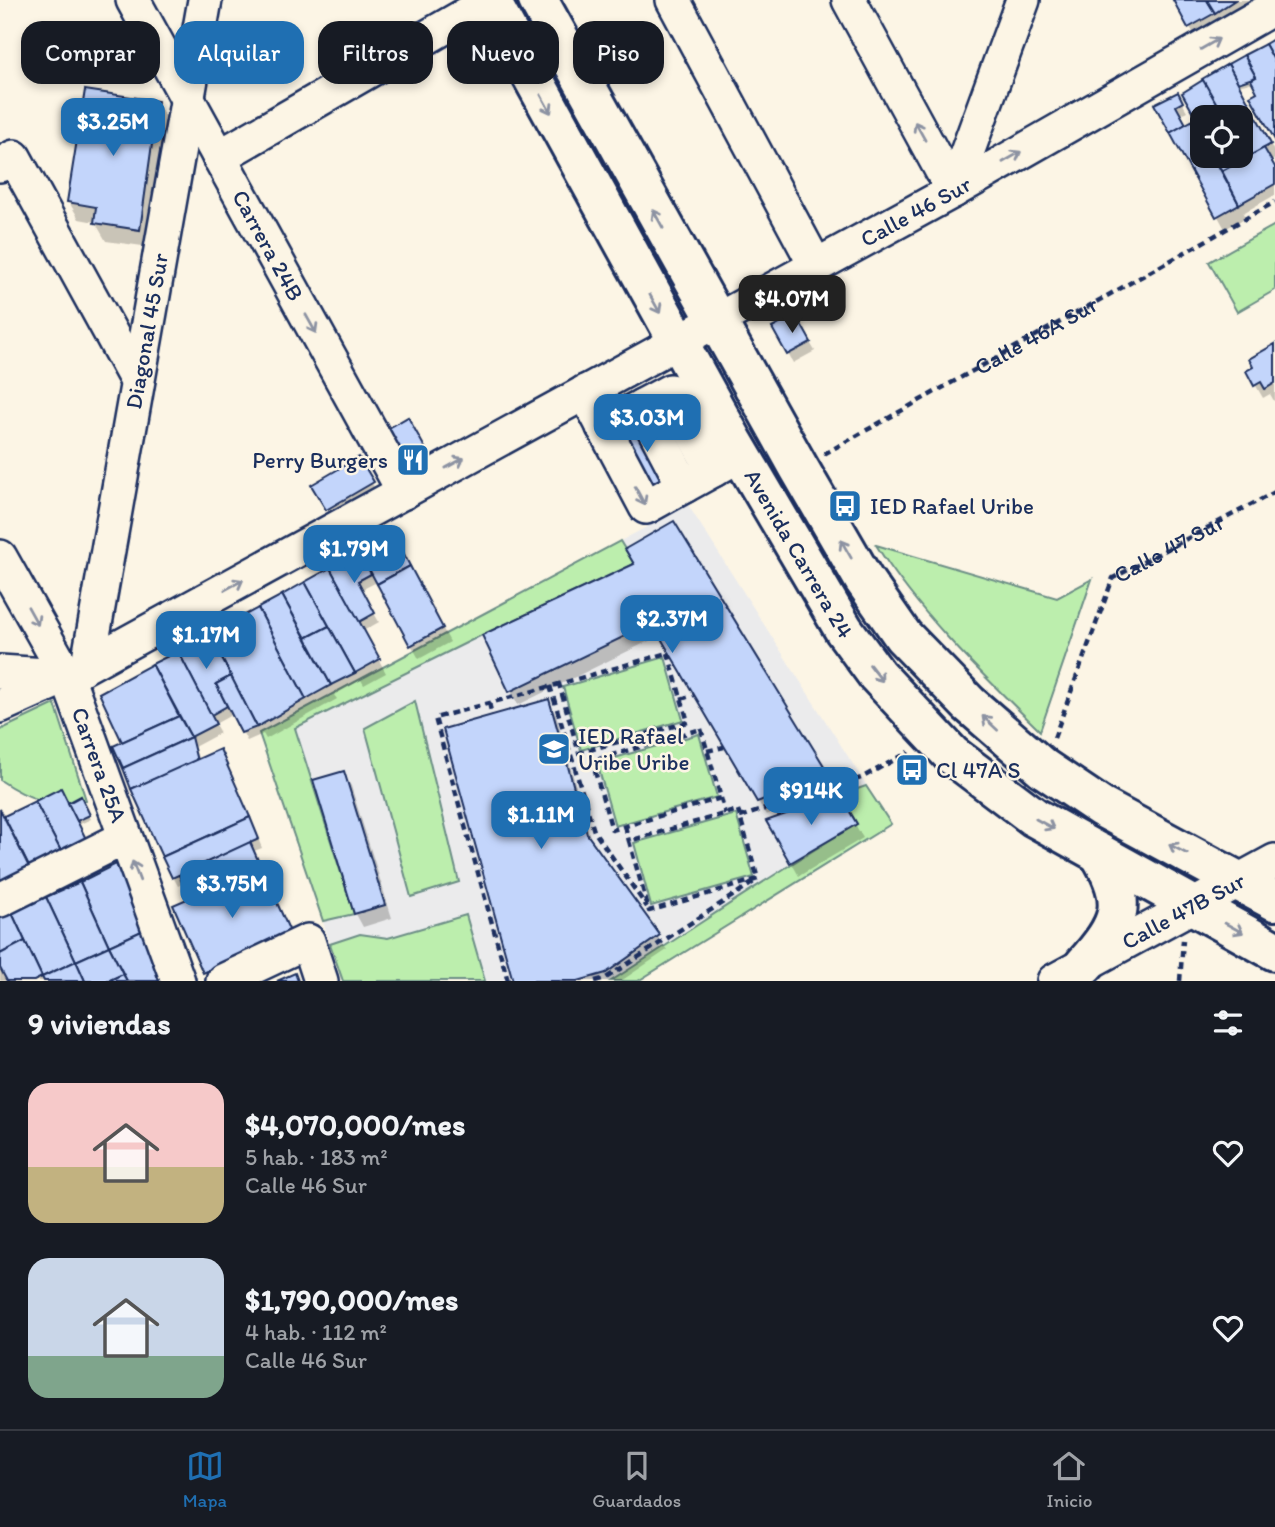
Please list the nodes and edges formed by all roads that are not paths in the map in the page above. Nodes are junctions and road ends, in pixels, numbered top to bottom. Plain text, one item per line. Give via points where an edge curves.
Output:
1 (132, 0) edge
2 (205, 0) edge
3 (538, 0) edge
4 (673, 0) edge
5 (849, 0) edge
6 (1023, 0) edge
7 (490, 1) edge
8 (1275, 7) edge
9 (187, 99) junction
10 (219, 157) junction
11 (7, 161) edge
12 (953, 191) junction
13 (816, 266) junction
14 (715, 321) junction
15 (677, 342) junction
16 (137, 381) junction
17 (585, 393) junction
18 (642, 406) junction
19 (603, 427) junction
20 (727, 462) junction
21 (684, 486) junction
22 (404, 492) junction
23 (0, 557) edge
24 (78, 670) junction
25 (0, 672) edge
26 (0, 706) edge
27 (124, 838) junction
28 (1099, 853) junction
29 (1275, 861) edge
30 (1238, 881) junction
31 (0, 900) edge
32 (1275, 901) edge
33 (1188, 923) junction
34 (1275, 951) edge
35 (1069, 973) edge
36 (178, 981) edge
37 (223, 981) edge
38 (321, 981) edge

1 - 9 street, Carrera 24B
2 - 9 street, Diagonal 45 Sur
14 -> 3 main road, Avenida Carrera 24
4 - 13 street
12 -> 5 street
6 - 12 street
7 - 10 street
7 -> 15 main road, Avenida Carrera 24
12 -> 8 street, Calle 46 Sur
9 - 10 street, Carrera 24B
9 - 16 street, Diagonal 45 Sur
10 -> 22 street, Carrera 24B
11 - 16 street
12 - 13 street, Calle 46 Sur
13 - 14 street, Calle 46 Sur
14 - 15 street, Calle 46 Sur
30 -> 14 main road, Avenida Carrera 24 via 1070,788 1006,738 913,646 882,608
15 - 17 street, Calle 46 Sur
15 - 20 main road, Avenida Carrera 24
16 - 24 street, Diagonal 45 Sur
17 - 19 street
22 -> 17 street, Calle 46 Sur
18 - 19 street
18 - 20 street via 670,391
18 - 21 street
19 -> 21 street via 646,507
20 - 21 street
20 -> 28 main road, Avenida Carrera 24 via 844,630 912,716 998,793
24 -> 22 street, Calle 46 Sur
23 -> 24 street, Carrera 25A
24 - 25 street
24 - 26 street, Calle 46 Sur
24 - 27 street, Carrera 25A
27 - 31 street
36 -> 27 street, Carrera 25A
28 - 33 main road, Avenida Carrera 24
28 - 35 main road via 1116,887 1119,912 1110,934
29 - 30 street, Calle 47B Sur
30 - 32 main road, Avenida Carrera 24
30 - 33 street, Calle 47B Sur
33 -> 34 main road, Avenida Carrera 24
33 - 35 street, Calle 47B Sur
37 - 38 street via 308,941

